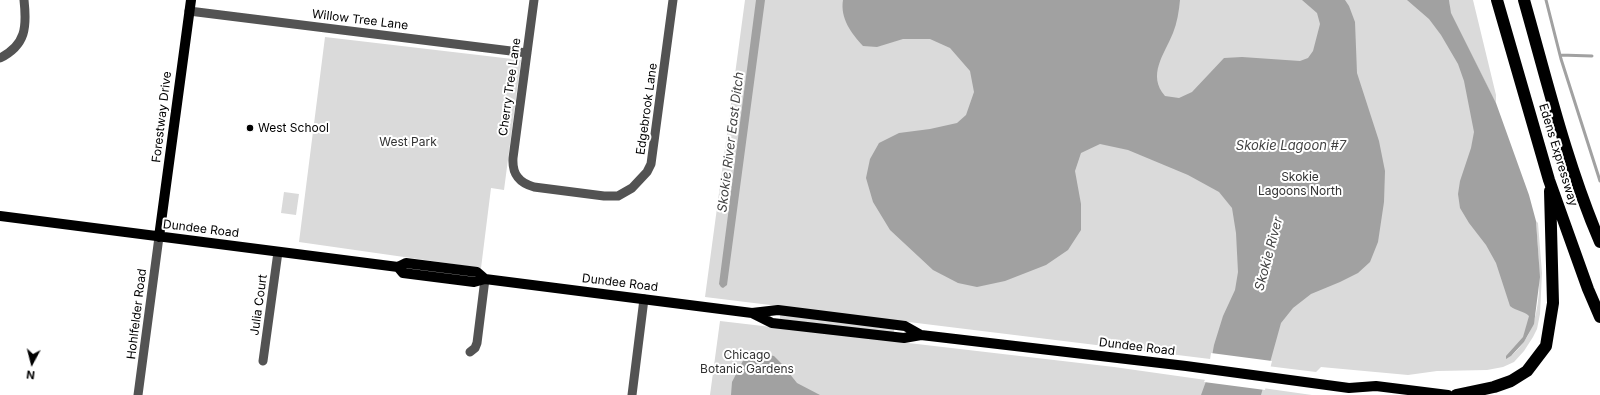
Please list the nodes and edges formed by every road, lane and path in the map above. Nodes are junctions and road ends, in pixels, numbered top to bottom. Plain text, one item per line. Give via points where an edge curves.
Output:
1 (24, 0) edge
2 (191, 0) edge
3 (534, 0) edge
4 (673, 0) edge
5 (1497, 0) edge
6 (1524, 0) edge
7 (189, 11) junction
8 (527, 54) junction
9 (0, 58) edge
10 (516, 177) joint
11 (1550, 180) junction
12 (0, 216) edge
13 (1592, 224) junction
14 (159, 237) junction
15 (1600, 237) edge
16 (1600, 242) edge
17 (278, 252) junction
18 (485, 279) junction
19 (644, 299) junction
20 (1600, 317) edge
21 (470, 352) dead end
22 (263, 361) dead end
23 (1349, 388) junction
24 (138, 395) edge
25 (632, 395) edge
26 (1368, 395) edge
27 (1448, 395) edge
28 (1456, 395) edge

1 - 9 street via 25,26 22,38 9,54
2 - 7 main road, Forestway Drive
3 - 8 street, Cherry Tree Lane
4 - 10 street, Edgebrook Lane via 653,154 651,164 641,180 626,193 604,196 534,187 526,185
5 - 11 highway, Edens Expressway
6 - 13 highway, Edens Expressway via 1566,146
7 - 8 street, Willow Tree Lane
7 - 14 main road, Forestway Drive
8 - 10 street, Cherry Tree Lane via 512,165
11 - 20 highway, Edens Expressway
11 - 28 highway via 1553,303 1546,346 1527,371 1511,381 1494,388
12 - 14 main road, Dundee Road
13 - 15 highway
13 - 16 highway, Edens Expressway
14 - 17 main road, Dundee Road
14 - 24 street, Hohlfelder Road
17 - 18 main road, Dundee Road via 398,267 403,273 474,282
17 - 22 street, Julia Court
18 - 19 main road, Dundee Road
18 - 21 street via 477,343
19 - 23 main road, Dundee Road via 752,313 778,310 905,326 921,335
19 - 25 street
23 - 26 main road, Dundee Road
23 - 27 main road, Dundee Road via 1376,386

